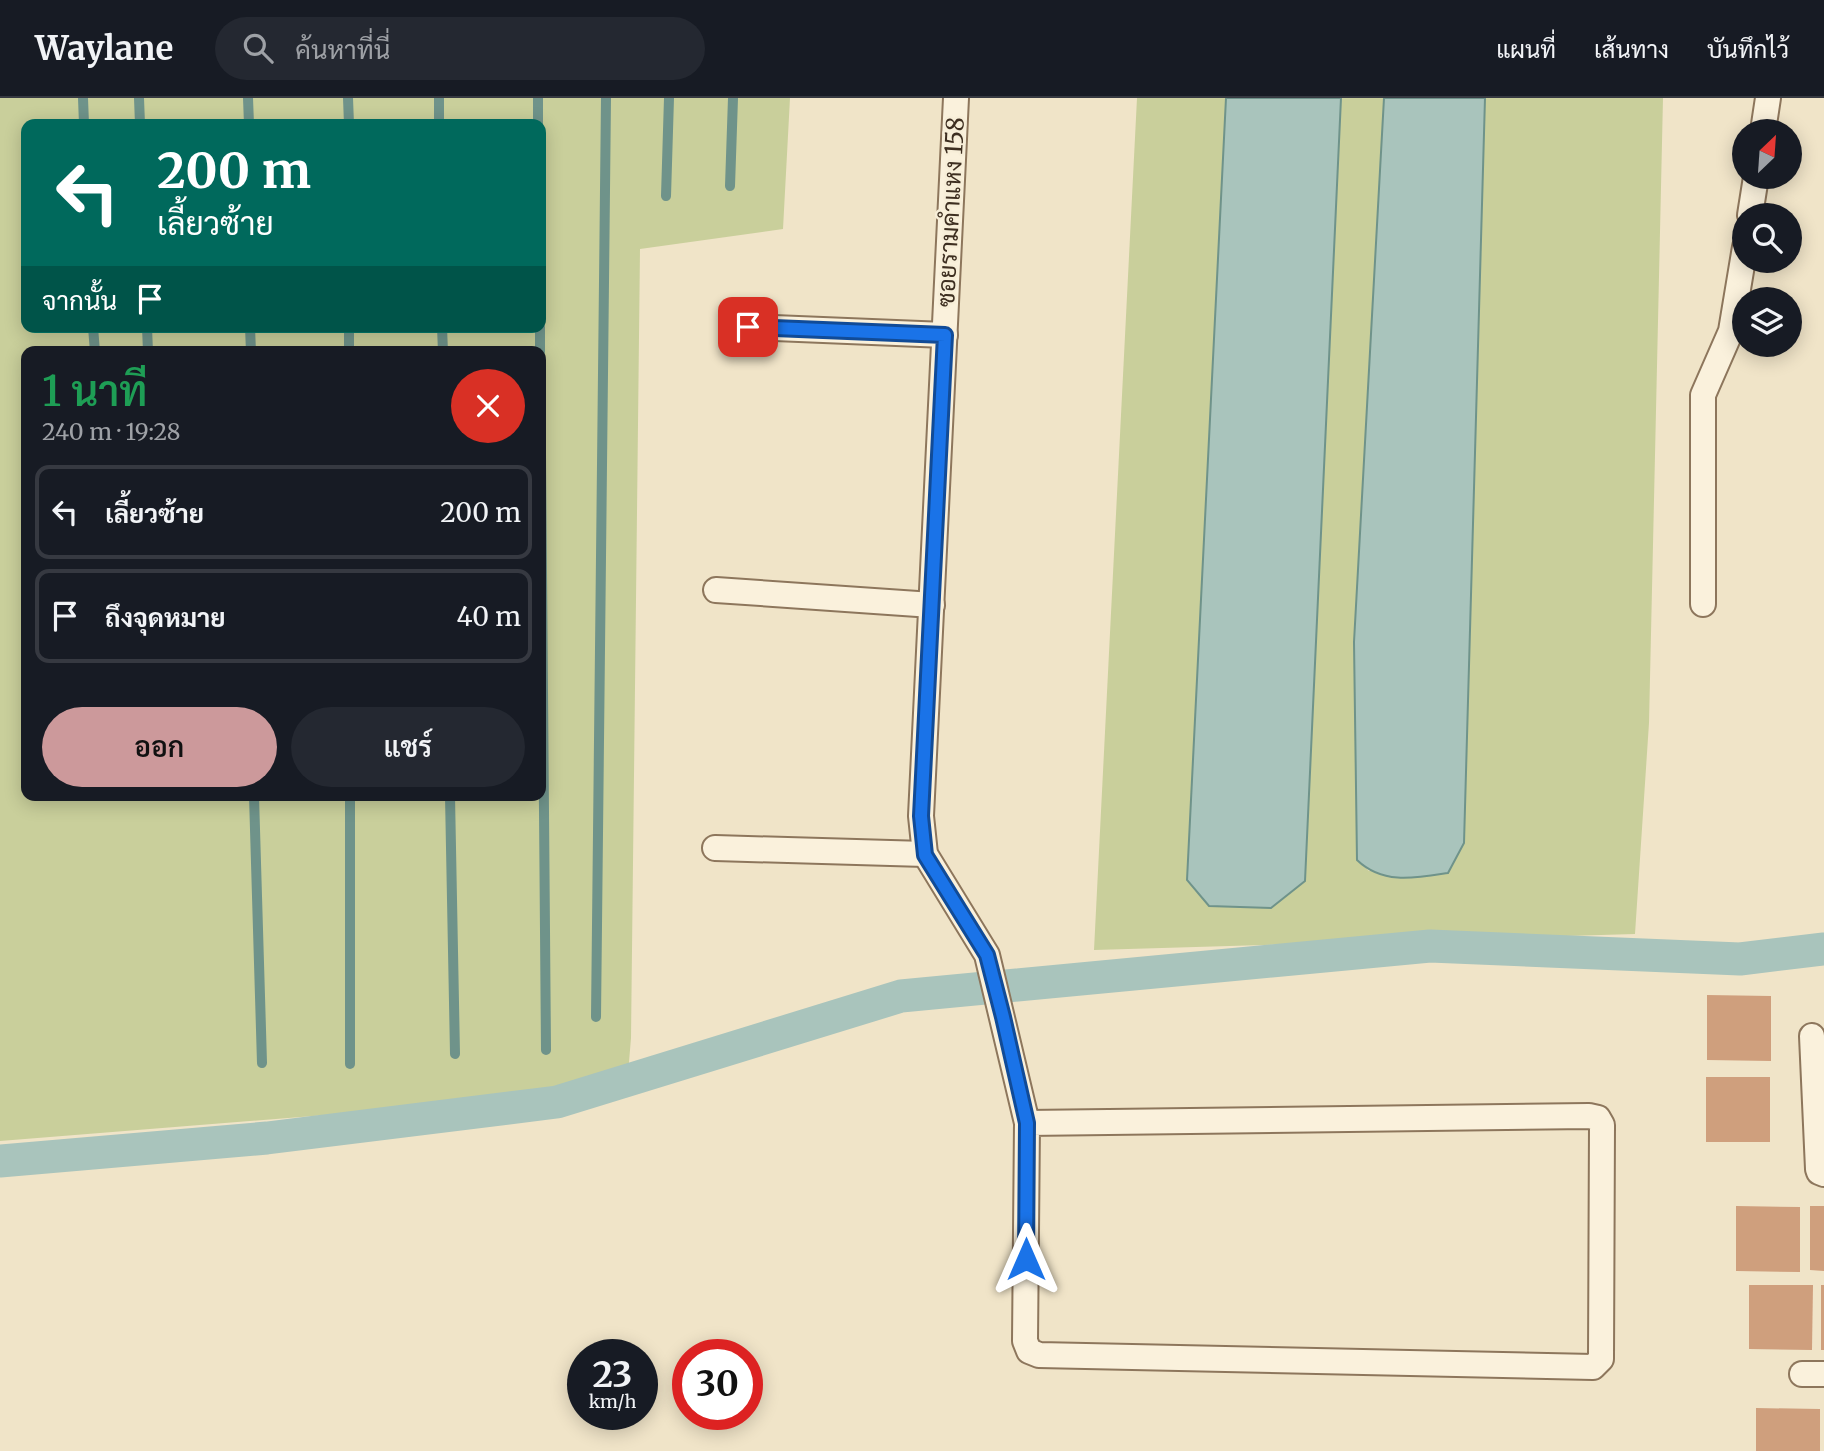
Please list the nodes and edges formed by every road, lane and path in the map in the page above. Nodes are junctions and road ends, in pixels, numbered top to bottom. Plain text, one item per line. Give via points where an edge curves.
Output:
1 (956, 98) edge
2 (1768, 98) edge
3 (1765, 119) edge
4 (1741, 273) edge
5 (748, 327) dead end
6 (945, 335) junction
7 (716, 590) dead end
8 (1703, 604) dead end
9 (932, 605) junction
10 (716, 848) dead end
11 (925, 855) junction
12 (1812, 1036) dead end
13 (1027, 1123) junction
14 (1824, 1174) edge

1 - 6 street, ซอยรามคำแหง 158
2 - 3 street
4 - 8 street via 1731,331 1703,395
5 - 6 street
6 - 9 street, ซอยรามคำแหง 158
7 - 9 street
9 - 11 street, ซอยรามคำแหง 158 via 921,816
10 - 11 street
11 - 13 street, ซอยรามคำแหง 158 via 987,955
12 - 14 street via 1818,1168
13 - 13 street, ซอยรามคำแหง 158 via 1598,1118 1602,1125 1601,1359 1593,1367 1039,1355 1029,1351 1025,1341

